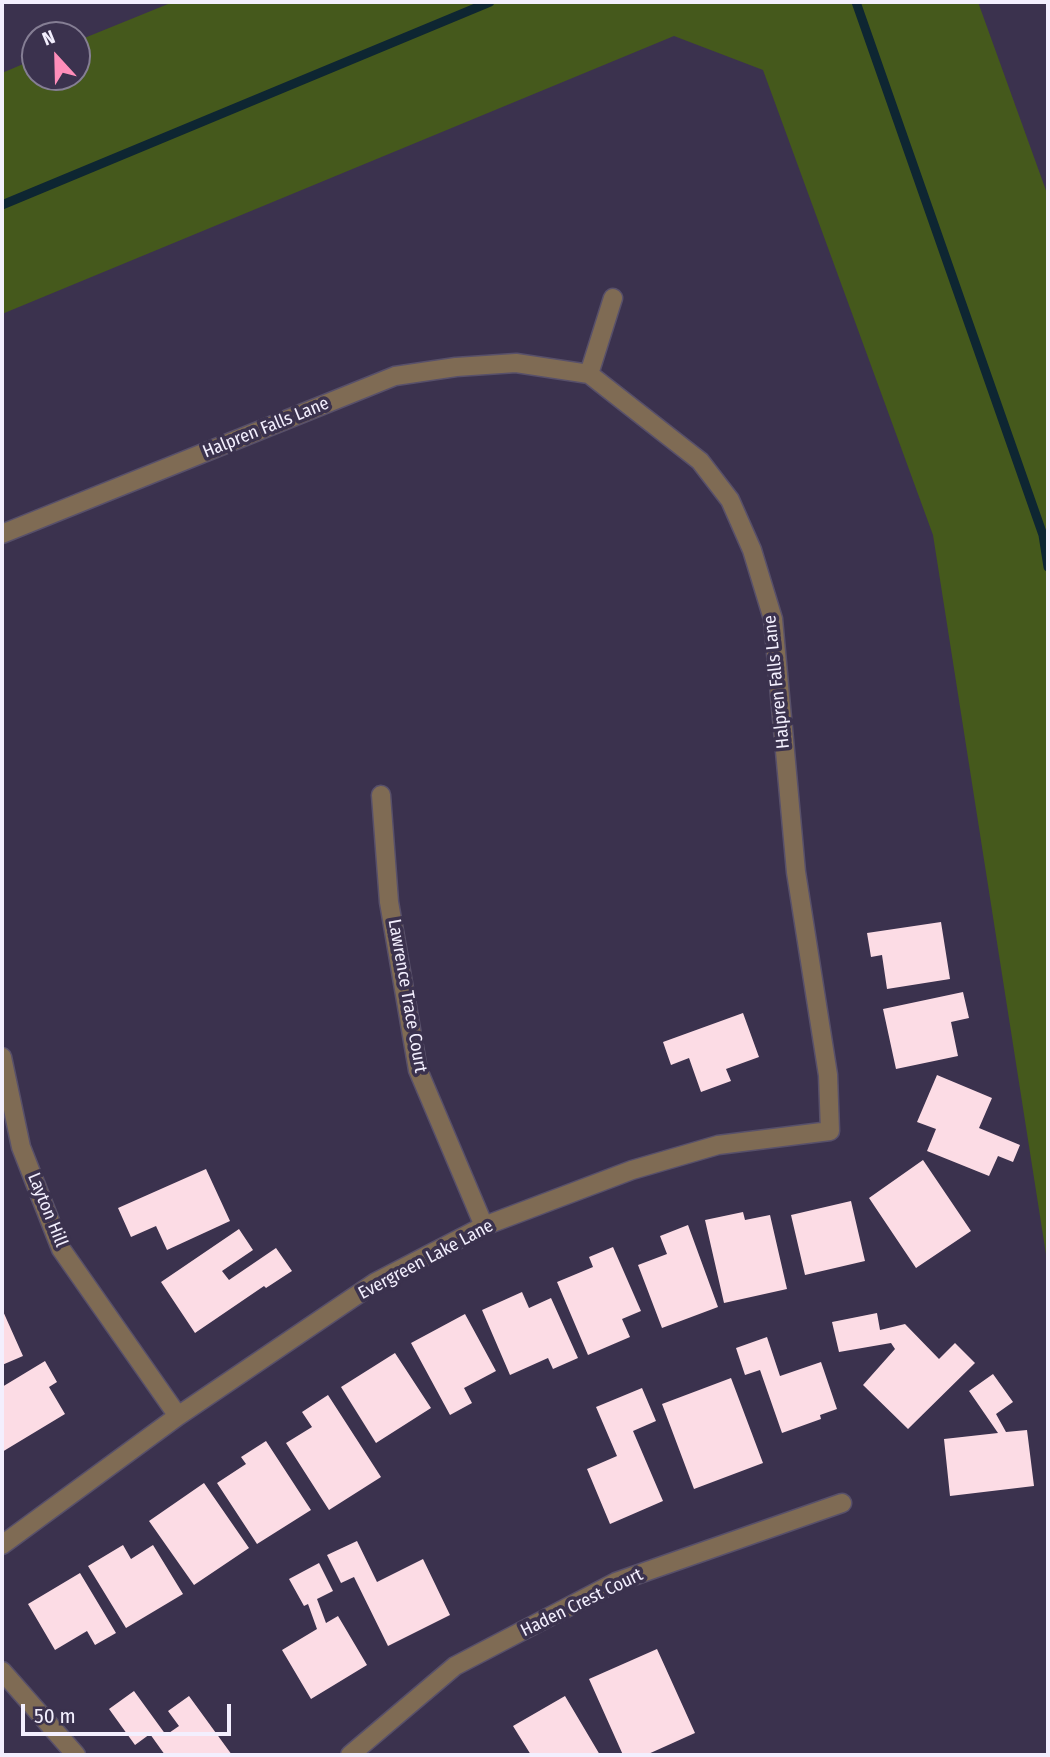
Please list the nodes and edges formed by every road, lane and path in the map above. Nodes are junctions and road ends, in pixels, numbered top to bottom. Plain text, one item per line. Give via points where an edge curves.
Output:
1 (613, 298) dead end
2 (589, 374) junction
3 (2, 534) edge
4 (382, 795) dead end
5 (2, 1057) edge
6 (830, 1131) joint
7 (484, 1226) junction
8 (178, 1416) junction
9 (842, 1503) dead end
10 (2, 1545) edge
11 (2, 1671) edge
12 (76, 1755) edge
13 (350, 1755) edge

1 - 2 street
2 - 3 street, Halpren Falls Lane via 516,363 395,376
2 - 6 street, Halpren Falls Lane via 700,461 730,500 752,550 773,619 796,872 828,1075
4 - 7 street, Lawrence Trace Court via 389,902 418,1070
5 - 8 street, Layton Hill via 21,1147 61,1249
6 - 7 street, Evergreen Lake Lane via 718,1145 632,1170
7 - 8 street, Evergreen Lake Lane via 376,1282
8 - 10 street, Evergreen Lake Lane
9 - 13 street, Haden Crest Court via 616,1582 455,1666
11 - 12 street

